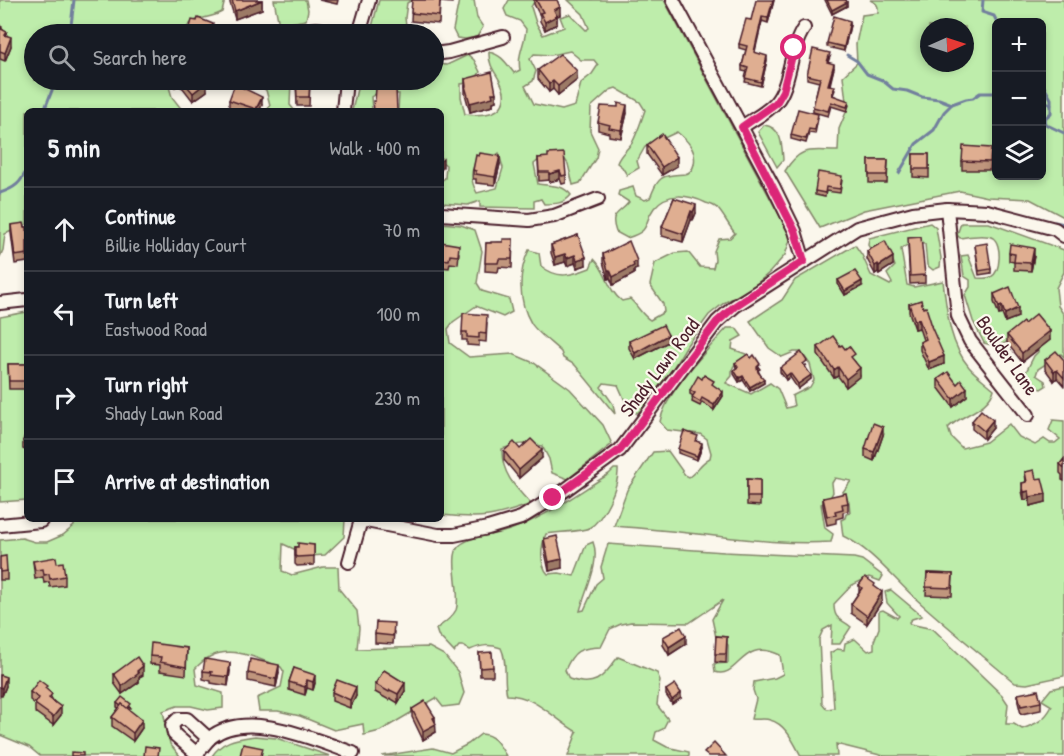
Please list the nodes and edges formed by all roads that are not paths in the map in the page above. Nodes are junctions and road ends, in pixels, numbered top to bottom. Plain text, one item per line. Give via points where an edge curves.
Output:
1 (369, 0) edge
2 (673, 0) edge
3 (362, 24) edge
4 (804, 28) dead end
5 (503, 37) dead end
6 (444, 53) edge
7 (345, 90) edge
8 (343, 108) edge
9 (742, 127) junction
10 (598, 199) dead end
11 (947, 209) junction
12 (444, 213) edge
13 (1064, 236) edge
14 (804, 261) junction
15 (24, 300) edge
16 (0, 303) edge
17 (1028, 415) dead end
18 (31, 522) edge
19 (360, 522) edge
20 (371, 522) edge
21 (0, 525) edge
22 (349, 562) dead end
23 (209, 738) junction
24 (353, 753) dead end
25 (196, 755) edge

1 - 3 street
2 - 9 street
4 - 9 street via 776,103
5 - 6 street
7 - 8 street
9 - 14 street via 791,222
10 - 12 street via 554,216 530,220
11 - 13 street, Shady Lawn Road via 1007,215 1055,229
11 - 14 street, Shady Lawn Road via 913,213 856,228
11 - 17 street, Boulder Lane via 958,316 970,341
14 - 20 street, Shady Lawn Road via 717,322 620,450 521,518 454,535
15 - 16 street
18 - 21 street
19 - 22 street, Shady Lawn Road
23 - 24 street via 249,725 275,728
23 - 25 street
23 - 25 street via 187,719 175,721 174,734

